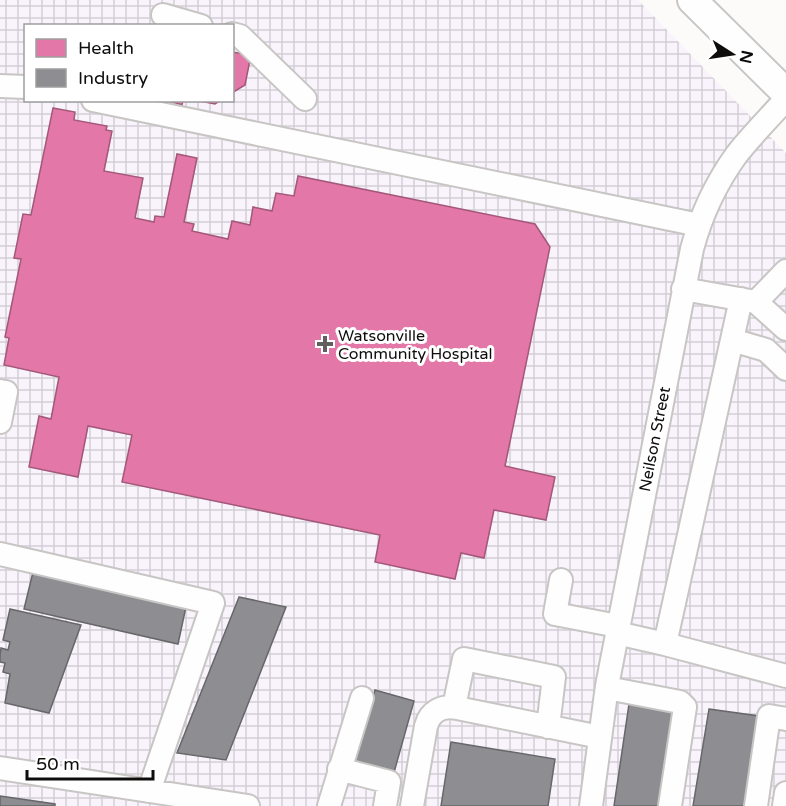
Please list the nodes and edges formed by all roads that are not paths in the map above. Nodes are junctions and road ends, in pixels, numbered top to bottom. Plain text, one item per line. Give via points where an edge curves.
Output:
1 (692, 0) edge
2 (163, 15) dead end
3 (194, 24) edge
4 (234, 34) edge
5 (0, 86) edge
6 (24, 87) edge
7 (786, 93) edge
8 (305, 99) dead end
9 (786, 99) edge
10 (103, 102) edge
11 (699, 225) junction
12 (786, 271) edge
13 (683, 289) junction
14 (748, 300) junction
15 (784, 328) edge
16 (732, 339) junction
17 (766, 350) junction
18 (786, 369) edge
19 (0, 391) edge
20 (0, 422) edge
21 (0, 554) edge
22 (561, 580) dead end
23 (618, 630) junction
24 (665, 644) junction
25 (786, 676) edge
26 (607, 688) junction
27 (362, 698) dead end
28 (454, 708) junction
29 (786, 719) edge
30 (548, 727) junction
31 (600, 737) junction
32 (0, 768) edge
33 (339, 769) junction
34 (786, 793) edge
35 (136, 795) edge
36 (234, 805) edge
37 (329, 806) edge
38 (385, 806) edge
39 (412, 806) edge
40 (591, 806) edge
41 (670, 806) edge
42 (756, 806) edge
43 (784, 806) edge

1 - 7 main road
2 - 3 street
4 - 8 street
5 - 6 street
9 - 11 street, Neilson Street via 738,153
10 - 11 street
11 - 13 street, Neilson Street
12 - 14 street
13 - 14 street
13 - 23 street, Neilson Street
14 - 15 street
14 - 16 street
15 - 17 street
16 - 17 street
16 - 24 street
17 - 18 street
19 - 20 street via 6,392
21 - 35 street via 213,603
22 - 23 street via 555,614
23 - 24 street
23 - 26 street, Neilson Street
24 - 25 street
26 - 31 street, Neilson Street
26 - 41 street via 680,702 685,707
27 - 33 street
28 - 30 street
28 - 30 street via 464,659 554,677
28 - 39 street via 435,711 428,720
29 - 42 street via 770,716
30 - 31 street
31 - 40 street, Neilson Street
32 - 35 street
33 - 37 street
33 - 38 street via 389,782
34 - 43 street
35 - 36 street

